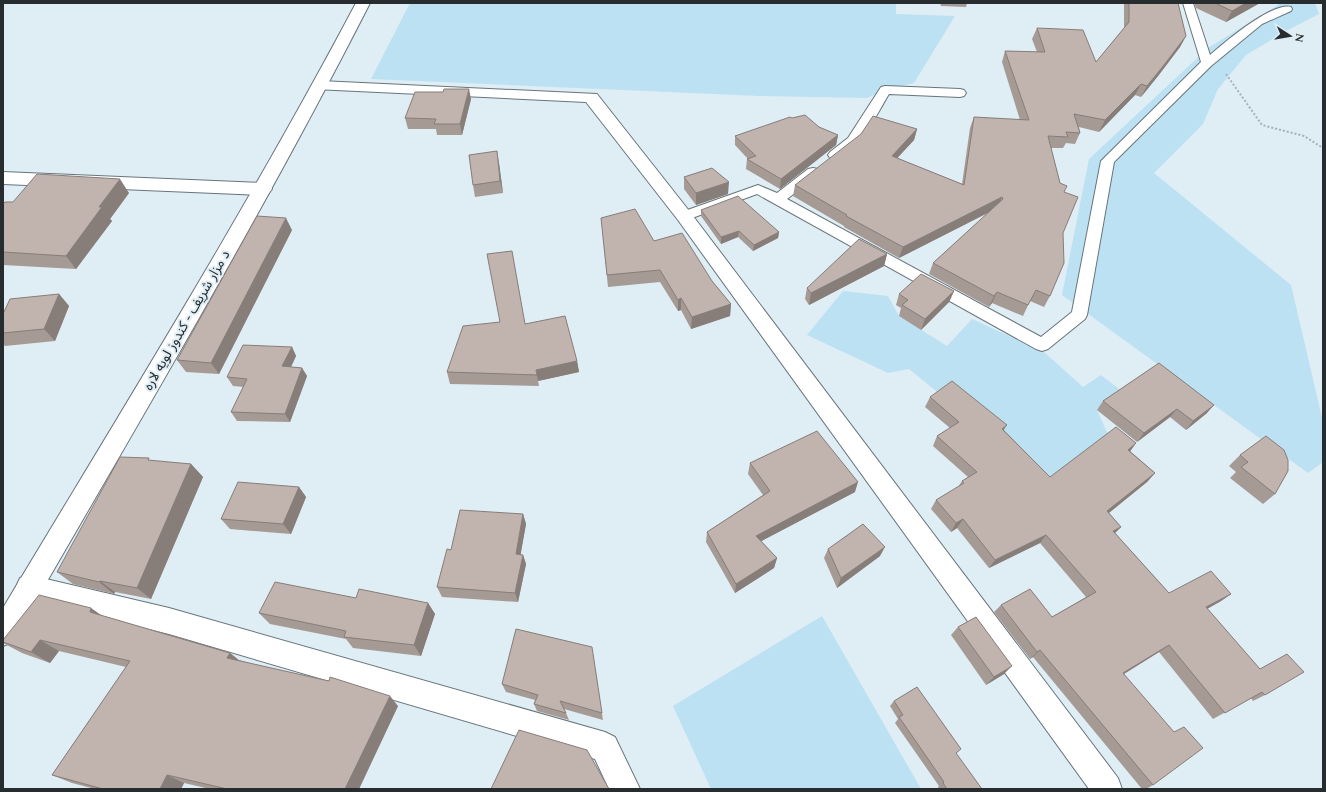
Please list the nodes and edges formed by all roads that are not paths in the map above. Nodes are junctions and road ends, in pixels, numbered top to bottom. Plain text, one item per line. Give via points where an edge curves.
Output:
1 (363, 3) edge
2 (1188, 3) edge
3 (1287, 9) dead end
4 (1210, 60) junction
5 (320, 86) junction
6 (960, 93) dead end
7 (3, 178) edge
8 (263, 189) junction
9 (777, 200) junction
10 (684, 216) junction
11 (29, 587) junction
12 (3, 633) edge
13 (625, 789) edge
14 (1107, 789) edge

1 - 5 street, د مزار شریف - کندوز لویه لاره
2 - 4 lane
3 - 4 lane via 1258,22
4 - 9 lane via 1108,161 1080,315 1042,345
5 - 8 street, د مزار شریف - کندوز لویه لاره
5 - 10 street via 591,97
6 - 9 lane via 885,90 852,142
7 - 8 street
8 - 11 street, د مزار شریف - کندوز لویه لاره
9 - 10 lane via 758,189
10 - 14 street
11 - 12 street, د مزار شریف - کندوز لویه لاره
11 - 13 street via 169,621 605,747

